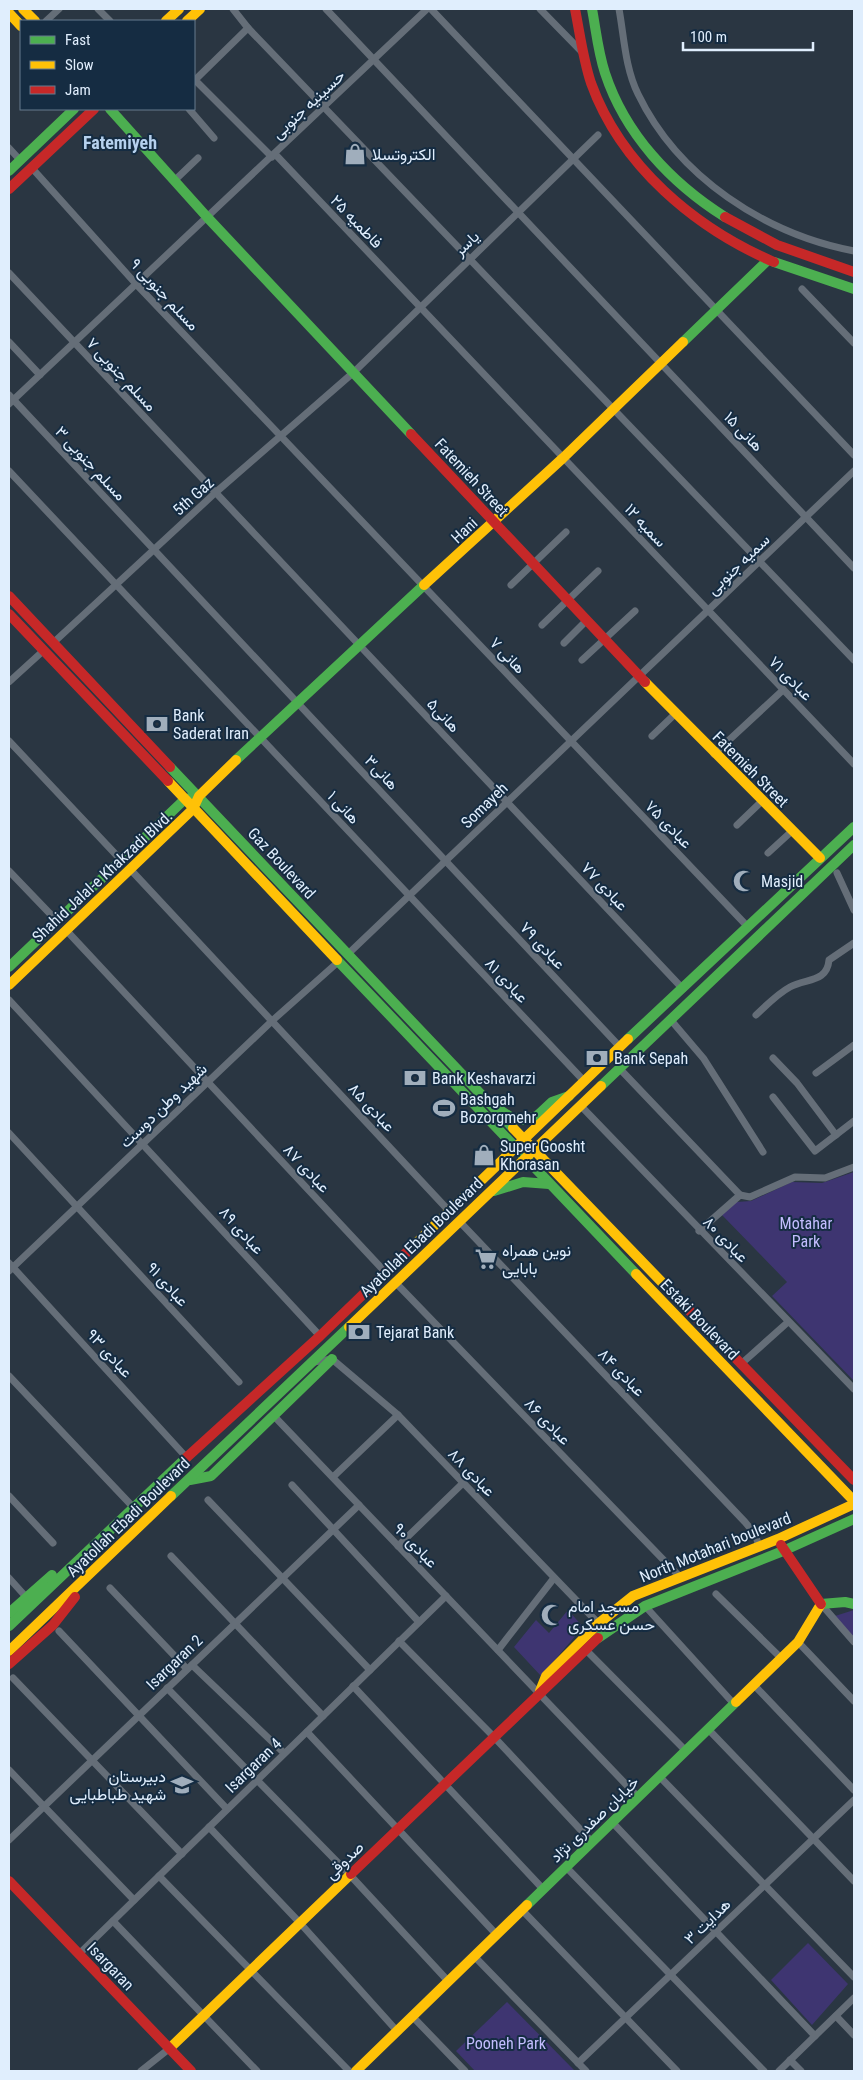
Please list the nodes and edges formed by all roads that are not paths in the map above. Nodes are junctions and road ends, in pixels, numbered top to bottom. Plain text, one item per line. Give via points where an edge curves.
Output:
1 (23, 9) edge
2 (59, 9) edge
3 (98, 9) edge
4 (179, 9) edge
5 (200, 9) edge
6 (233, 9) edge
7 (326, 9) edge
8 (427, 9) edge
9 (431, 9) edge
10 (540, 9) edge
11 (575, 9) edge
12 (592, 9) edge
13 (619, 9) edge
14 (9, 13) edge
15 (34, 20) edge
16 (47, 20) edge
17 (109, 20) edge
18 (167, 20) edge
19 (187, 20) edge
20 (20, 25) edge
21 (248, 28) junction
22 (582, 53) junction
23 (373, 61) junction
24 (324, 108) junction
25 (73, 110) edge
26 (93, 110) edge
27 (111, 110) edge
28 (190, 110) edge
29 (598, 135) dead end
30 (214, 138) dead end
31 (9, 148) edge
32 (273, 156) junction
33 (198, 158) dead end
34 (574, 159) junction
35 (20, 160) junction
36 (32, 168) junction
37 (9, 171) edge
38 (174, 181) junction
39 (9, 189) edge
40 (518, 213) junction
41 (207, 218) junction
42 (854, 251) edge
43 (470, 259) junction
44 (768, 260) junction
45 (854, 272) edge
46 (9, 273) edge
47 (136, 284) junction
48 (802, 289) dead end
49 (854, 289) edge
50 (420, 307) junction
51 (717, 310) junction
52 (9, 342) edge
53 (73, 343) junction
54 (854, 343) edge
55 (661, 364) junction
56 (354, 372) junction
57 (40, 374) junction
58 (10, 400) edge
59 (614, 409) junction
60 (280, 436) junction
61 (854, 455) edge
62 (563, 458) junction
63 (9, 471) edge
64 (854, 471) edge
65 (215, 493) junction
66 (806, 517) junction
67 (495, 522) junction
68 (566, 532) dead end
69 (154, 550) junction
70 (760, 562) junction
71 (534, 564) junction
72 (854, 568) edge
73 (598, 571) dead end
74 (116, 585) junction
75 (511, 585) dead end
76 (425, 588) junction
77 (9, 596) edge
78 (568, 600) junction
79 (635, 611) dead end
80 (709, 611) junction
81 (9, 614) edge
82 (587, 620) junction
83 (542, 625) dead end
84 (604, 639) junction
85 (53, 643) junction
86 (564, 643) dead end
87 (360, 646) junction
88 (43, 651) junction
89 (582, 660) dead end
90 (854, 660) edge
91 (638, 675) junction
92 (9, 682) edge
93 (783, 690) junction
94 (298, 703) junction
95 (675, 714) junction
96 (652, 736) dead end
97 (259, 737) junction
98 (9, 741) edge
99 (571, 741) junction
100 (714, 754) junction
101 (854, 764) edge
102 (198, 796) junction
103 (184, 800) junction
104 (762, 801) junction
105 (507, 802) junction
106 (194, 809) junction
107 (737, 824) dead end
108 (854, 827) edge
109 (792, 831) junction
110 (854, 846) edge
111 (768, 853) dead end
112 (820, 858) junction
113 (121, 860) junction
114 (446, 861) junction
115 (130, 869) junction
116 (9, 871) edge
117 (837, 873) dead end
118 (409, 896) junction
119 (854, 910) edge
120 (56, 921) junction
121 (748, 927) junction
122 (66, 930) junction
123 (854, 943) edge
124 (348, 954) junction
125 (338, 962) junction
126 (9, 967) edge
127 (9, 985) edge
128 (683, 989) junction
129 (9, 1000) edge
130 (756, 1015) dead end
131 (670, 1019) junction
132 (273, 1020) junction
133 (854, 1045) edge
134 (620, 1047) junction
135 (773, 1058) dead end
136 (619, 1068) junction
137 (816, 1074) dead end
138 (208, 1081) junction
139 (585, 1082) junction
140 (570, 1095) junction
141 (773, 1097) dead end
142 (488, 1102) junction
143 (580, 1105) junction
144 (854, 1121) edge
145 (9, 1133) edge
146 (836, 1135) junction
147 (526, 1140) junction
148 (143, 1143) junction
149 (534, 1149) junction
150 (516, 1150) junction
151 (763, 1152) dead end
152 (524, 1159) junction
153 (854, 1167) edge
154 (549, 1184) junction
155 (488, 1194) junction
156 (740, 1195) junction
157 (77, 1206) junction
158 (450, 1212) junction
159 (459, 1221) junction
160 (699, 1231) junction
161 (10, 1267) edge
162 (386, 1273) junction
163 (395, 1282) junction
164 (788, 1322) junction
165 (320, 1336) junction
166 (332, 1359) junction
167 (314, 1362) junction
168 (741, 1364) junction
169 (302, 1373) junction
170 (9, 1376) edge
171 (239, 1382) dead end
172 (854, 1389) edge
173 (299, 1391) junction
174 (252, 1396) junction
175 (264, 1409) junction
176 (273, 1415) junction
177 (398, 1415) junction
178 (187, 1458) junction
179 (333, 1478) junction
180 (190, 1480) junction
181 (854, 1480) edge
182 (463, 1483) junction
183 (292, 1485) dead end
184 (9, 1496) edge
185 (208, 1500) dead end
186 (854, 1503) edge
187 (359, 1505) junction
188 (134, 1508) junction
189 (854, 1519) edge
190 (333, 1530) junction
191 (778, 1539) junction
192 (53, 1543) dead end
193 (398, 1546) junction
194 (760, 1546) junction
195 (783, 1551) junction
196 (171, 1556) dead end
197 (73, 1565) junction
198 (9, 1578) edge
199 (282, 1578) junction
200 (554, 1578) junction
201 (681, 1578) junction
202 (86, 1579) junction
203 (110, 1588) dead end
204 (716, 1594) dead end
205 (446, 1596) junction
206 (27, 1598) junction
207 (821, 1604) junction
208 (854, 1604) edge
209 (645, 1606) junction
210 (9, 1613) edge
211 (419, 1622) junction
212 (234, 1624) junction
213 (9, 1626) edge
214 (602, 1627) junction
215 (59, 1631) dead end
216 (399, 1641) junction
217 (798, 1642) junction
218 (854, 1642) edge
219 (498, 1650) junction
220 (586, 1650) junction
221 (9, 1651) edge
222 (781, 1658) junction
223 (9, 1664) edge
224 (190, 1667) junction
225 (370, 1670) junction
226 (13, 1678) dead end
227 (754, 1685) junction
228 (353, 1686) junction
229 (167, 1688) junction
230 (539, 1693) junction
231 (854, 1701) edge
232 (734, 1704) junction
233 (140, 1715) junction
234 (323, 1716) junction
235 (708, 1729) junction
236 (307, 1732) junction
237 (494, 1737) junction
238 (686, 1751) junction
239 (284, 1753) junction
240 (92, 1760) junction
241 (9, 1770) edge
242 (659, 1776) junction
243 (256, 1781) junction
244 (446, 1783) junction
245 (854, 1790) edge
246 (638, 1797) junction
247 (854, 1800) edge
248 (44, 1806) junction
249 (227, 1809) junction
250 (612, 1822) junction
251 (209, 1827) junction
252 (398, 1830) junction
253 (814, 1838) junction
254 (9, 1840) edge
255 (592, 1842) junction
256 (182, 1854) junction
257 (566, 1867) junction
258 (350, 1875) junction
259 (159, 1876) junction
260 (9, 1881) edge
261 (854, 1881) edge
262 (765, 1885) junction
263 (543, 1889) junction
264 (134, 1900) junction
265 (522, 1910) junction
266 (113, 1921) junction
267 (300, 1923) junction
268 (716, 1931) junction
269 (496, 1934) junction
270 (78, 1954) junction
271 (474, 1956) junction
272 (252, 1970) junction
273 (670, 1976) junction
274 (854, 1977) edge
275 (448, 1981) junction
276 (854, 1998) edge
277 (204, 2016) junction
278 (412, 2016) junction
279 (836, 2016) junction
280 (625, 2018) junction
281 (397, 2031) junction
282 (854, 2035) edge
283 (816, 2036) junction
284 (170, 2048) junction
285 (790, 2060) junction
286 (578, 2063) junction
287 (141, 2071) edge
288 (191, 2071) edge
289 (257, 2071) edge
290 (349, 2071) edge
291 (356, 2071) edge
292 (465, 2071) edge
293 (586, 2071) edge
294 (677, 2071) edge
295 (764, 2071) edge
296 (779, 2071) edge
297 (800, 2071) edge

1 - 15 main road
2 - 16 street
3 - 17 street
4 - 18 main road
5 - 19 main road
6 - 21 street
7 - 23 street, هانی ۱۵
8 - 23 street, حسینیه جنوبی
9 - 34 street
10 - 22 street
11 - 22 main road
12 - 45 main road via 608,80 624,115 661,166 708,208 734,225 775,245
13 - 42 street via 637,93 657,126 686,163 736,204 774,224 826,246
14 - 20 main road
21 - 24 street
21 - 32 street, فاطمیه ۲۵ via 195,80
22 - 44 main road via 592,86 610,123 649,177 698,222
23 - 24 street, حسینیه جنوبی
23 - 40 street, هانی ۱۵
24 - 32 street, حسینیه جنوبی
24 - 43 street
25 - 35 main road
26 - 36 main road
27 - 38 main road, Fatemieh Street
28 - 30 street
29 - 34 street, یاسر
31 - 35 street
32 - 41 street, حسینیه جنوبی
32 - 50 street, فاطمیه ۲۵
33 - 38 street
34 - 40 street, یاسر
34 - 51 street
35 - 37 main road
36 - 39 main road
36 - 47 street, مسلم جنوبی ۹
38 - 41 main road, Fatemieh Street
40 - 43 street, یاسر
40 - 55 street, هانی ۱۵
41 - 47 street, حسینیه جنوبی
41 - 56 main road, Fatemieh Street
43 - 50 street, یاسر
43 - 59 street
44 - 49 main road
44 - 51 main road, Hani
46 - 53 street, مسلم جنوبی ۷
47 - 53 street, حسینیه جنوبی
47 - 60 street, مسلم جنوبی ۹
48 - 54 street
50 - 56 street, یاسر
50 - 62 street, فاطمیه ۲۵
51 - 55 main road, Hani
51 - 61 street
52 - 57 street
53 - 57 street, حسینیه جنوبی
53 - 65 street, مسلم جنوبی ۷
55 - 59 main road, Hani
55 - 66 street, هانی ۱۵
56 - 60 street, 5th Gaz
56 - 67 main road, Fatemieh Street
57 - 58 street, حسینیه جنوبی
58 - 69 street, مسلم جنوبی ۳
59 - 62 main road, Hani
59 - 70 street
60 - 65 street, 5th Gaz
60 - 76 street, مسلم جنوبی ۹
62 - 67 main road, Hani
62 - 80 street, سمیه ۱۲
63 - 74 street, هانی ۱
64 - 66 street, سمیه جنوبی
65 - 69 street, 5th Gaz
65 - 87 street, مسلم جنوبی ۷
66 - 70 street, سمیه جنوبی
66 - 72 street, هانی ۱۵
67 - 71 main road, Fatemieh Street
67 - 76 main road, Hani
68 - 71 street
69 - 74 street, 5th Gaz
69 - 94 street, مسلم جنوبی ۳
70 - 80 street, سمیه جنوبی
70 - 90 street
71 - 75 street
71 - 78 main road, Fatemieh Street
73 - 78 street
74 - 85 street, 5th Gaz
74 - 97 street, هانی ۱
76 - 87 main road, Hani
76 - 99 street, هانی ۷
77 - 85 main road, Gaz Boulevard
78 - 82 main road, Fatemieh Street
78 - 83 street
79 - 84 street
80 - 91 street, سمیه جنوبی
80 - 93 street, عبادی ۷۱
81 - 88 main road, Gaz Boulevard
82 - 84 main road, Fatemieh Street
82 - 86 street
84 - 89 street
84 - 91 main road, Fatemieh Street
85 - 102 main road, Gaz Boulevard
87 - 94 main road, Hani
87 - 105 street, هانی۵
88 - 92 street
88 - 103 main road, Gaz Boulevard
91 - 95 main road, Fatemieh Street
91 - 99 street, Somayeh
93 - 100 street
93 - 101 street, عبادی ۷۱
94 - 97 main road, Hani
94 - 114 street, هانی۳
95 - 96 street
95 - 100 main road, Fatemieh Street
97 - 102 main road, Hani
97 - 118 street, هانی ۱
98 - 113 street
99 - 105 street, Somayeh
99 - 121 street, عبادی ۷۵
100 - 104 main road, Fatemieh Street
102 - 103 main road
102 - 106 main road
102 - 124 main road, Gaz Boulevard
103 - 106 main road, Gaz Boulevard
103 - 113 main road
104 - 107 street
104 - 109 main road, Fatemieh Street
105 - 114 street, Somayeh
105 - 128 street, عبادی ۷۷
106 - 115 main road, Shahid Jalal-e Khakzadi Blvd.
106 - 125 main road, Gaz Boulevard
108 - 112 main road, Ayatollah Ebadi Boulevard
109 - 111 street
109 - 112 main road, Fatemieh Street
110 - 131 main road, Ayatollah Ebadi Boulevard
112 - 121 main road, Ayatollah Ebadi Boulevard
113 - 120 main road
114 - 118 street, Somayeh
114 - 134 street, عبادی ۷۹
115 - 122 main road, Shahid Jalal-e Khakzadi Blvd.
115 - 132 street, عبادی ۸۵
116 - 120 street
117 - 119 street
118 - 124 street, Somayeh
118 - 139 street, عبادی ۸۱
120 - 126 main road
121 - 128 main road, Ayatollah Ebadi Boulevard
122 - 127 main road, Shahid Jalal-e Khakzadi Blvd.
122 - 138 street, عبادی ۸۷
123 - 130 street via 829,960 822,977 792,986
124 - 142 main road, Gaz Boulevard
125 - 132 street, شهید وطن دوست
125 - 150 main road, Gaz Boulevard
128 - 134 main road, Ayatollah Ebadi Boulevard
129 - 148 street, عبادی ۸۹
131 - 136 main road, Ayatollah Ebadi Boulevard
131 - 151 street via 704,1059
132 - 138 street, شهید وطن دوست
132 - 158 street, عبادی ۸۵
133 - 137 street
134 - 139 main road, Ayatollah Ebadi Boulevard
135 - 146 street via 797,1083
136 - 143 main road, Ayatollah Ebadi Boulevard
136 - 156 street
138 - 148 street, شهید وطن دوست
138 - 162 street, عبادی ۸۷
139 - 140 main road, Ayatollah Ebadi Boulevard
140 - 142 main road via 552,1102 537,1116 523,1120 512,1118
140 - 147 main road, Ayatollah Ebadi Boulevard
141 - 146 street via 815,1151
142 - 147 main road, Gaz Boulevard
143 - 149 main road, Ayatollah Ebadi Boulevard
143 - 160 street, عبادی ۸۰
144 - 146 street
145 - 157 street, عبادی ۹۱
147 - 149 main road, Gaz Boulevard
147 - 150 main road, Ayatollah Ebadi Boulevard
148 - 157 street, شهید وطن دوست
148 - 165 street, عبادی ۸۹
149 - 152 main road, Ayatollah Ebadi Boulevard
149 - 168 main road, Estaki Boulevard
150 - 152 main road, Gaz Boulevard
150 - 158 main road, Ayatollah Ebadi Boulevard
152 - 154 main road, Estaki Boulevard
152 - 155 main road, Ayatollah Ebadi Boulevard
153 - 156 street via 825,1178 795,1177 750,1197
154 - 155 main road via 524,1182
154 - 186 main road, Estaki Boulevard
155 - 159 main road, Ayatollah Ebadi Boulevard
156 - 160 street
157 - 161 street, شهید وطن دوست
157 - 171 street, عبادی ۹۱
158 - 162 main road, Ayatollah Ebadi Boulevard
159 - 163 main road, Ayatollah Ebadi Boulevard
159 - 194 street, عبادی ۸۴ via 745,1522
160 - 164 street, عبادی ۸۰
161 - 178 street, عبادی ۹۳
162 - 165 main road, Ayatollah Ebadi Boulevard
163 - 167 main road, Ayatollah Ebadi Boulevard
163 - 201 street, عبادی ۸۶
164 - 168 street
164 - 172 street, عبادی ۸۰
165 - 174 main road, Ayatollah Ebadi Boulevard
166 - 167 street
166 - 173 main road
166 - 177 street, عبادی ۸۸
167 - 169 main road, Ayatollah Ebadi Boulevard
168 - 181 main road, Estaki Boulevard
169 - 173 main road
169 - 175 main road, Ayatollah Ebadi Boulevard
170 - 188 street
173 - 176 main road
174 - 175 main road
174 - 178 main road, Ayatollah Ebadi Boulevard
175 - 180 main road, Ayatollah Ebadi Boulevard
176 - 179 street, عبادی ۹۰
176 - 180 main road via 211,1476
177 - 179 street
177 - 182 street, عبادی ۸۸
178 - 188 main road, Ayatollah Ebadi Boulevard
179 - 187 street, عبادی ۹۰
180 - 202 main road, Ayatollah Ebadi Boulevard
182 - 193 street
182 - 200 street, عبادی ۸۸
183 - 190 street
184 - 192 street
185 - 199 street
186 - 191 main road, North Motahari boulevard
187 - 190 street, Isargaran 2
187 - 193 street, عبادی ۹۰
188 - 197 main road, Ayatollah Ebadi Boulevard
189 - 195 main road, North Motahari boulevard
190 - 199 street, Isargaran 2
190 - 211 street
191 - 194 main road, North Motahari boulevard
191 - 195 main road
193 - 205 street, عبادی ۹۰
194 - 201 main road, North Motahari boulevard
195 - 207 main road
195 - 209 main road, North Motahari boulevard
196 - 212 street
197 - 206 main road via 55,1572
197 - 213 main road, Ayatollah Ebadi Boulevard
198 - 206 street
199 - 212 street, Isargaran 2
199 - 225 street
200 - 214 street, عبادی ۸۸
200 - 219 street
201 - 214 main road, North Motahari boulevard via 633,1596
202 - 221 main road, Ayatollah Ebadi Boulevard
202 - 223 main road via 53,1625
203 - 224 street
204 - 222 street
205 - 211 street, Isargaran 4
205 - 219 street, عبادی ۹۰
206 - 210 main road
207 - 208 main road
207 - 217 main road, خیابان صفدری نژاد
207 - 218 street
209 - 214 main road, North Motahari boulevard
209 - 232 street
211 - 216 street, Isargaran 4
212 - 224 street, Isargaran 2
212 - 234 street
214 - 220 main road, North Motahari boulevard
214 - 230 main road, North Motahari boulevard via 546,1676
215 - 233 street
216 - 225 street, Isargaran 4
216 - 237 street
217 - 222 main road, خیابان صفدری نژاد
217 - 231 street
219 - 230 street, عبادی ۹۰
220 - 230 main road, North Motahari boulevard
220 - 238 street
222 - 227 main road, خیابان صفدری نژاد
224 - 229 street, Isargaran 2
224 - 239 street
225 - 228 street, Isargaran 4
226 - 240 street
227 - 232 main road, خیابان صفدری نژاد
227 - 245 street
228 - 234 street, Isargaran 4
228 - 244 street
229 - 233 street, Isargaran 2
229 - 243 street
230 - 237 main road, صدوقی
230 - 246 street, عبادی ۹۰
232 - 235 main road, خیابان صفدری نژاد
233 - 240 street, Isargaran 2
233 - 249 street
234 - 236 street, Isargaran 4
235 - 238 main road, خیابان صفدری نژاد
235 - 253 street
236 - 239 street, Isargaran 4
236 - 252 street
237 - 244 main road, صدوقی
237 - 255 street
238 - 242 main road, خیابان صفدری نژاد
239 - 243 street, Isargaran 4
240 - 248 street, Isargaran 2
240 - 256 street
241 - 248 street
242 - 246 main road, خیابان صفدری نژاد
242 - 262 street
243 - 249 street, Isargaran 4
243 - 258 street
244 - 252 main road, صدوقی
244 - 263 street
246 - 250 main road, خیابان صفدری نژاد
247 - 253 street, هدایت ۳
248 - 254 street, Isargaran 2
248 - 264 street
249 - 251 street, Isargaran 4
250 - 255 main road, خیابان صفدری نژاد
250 - 268 street
251 - 256 street, Isargaran 4
251 - 267 street
252 - 258 main road, صدوقی
252 - 269 street
253 - 261 street
253 - 262 street, هدایت ۳
255 - 257 main road, خیابان صفدری نژاد
256 - 259 street, Isargaran 4
257 - 263 main road, خیابان صفدری نژاد
257 - 273 street
258 - 267 main road, صدوقی
258 - 275 street
259 - 264 street, Isargaran 4
259 - 272 street
260 - 270 main road, Isargaran
262 - 268 street, هدایت ۳
262 - 274 street
263 - 265 main road, خیابان صفدری نژاد
264 - 266 street, Isargaran 4
265 - 269 main road, خیابان صفدری نژاد
265 - 280 street
266 - 270 street, Isargaran 4
266 - 277 street
267 - 272 main road, صدوقی
267 - 281 street
268 - 273 street, هدایت ۳
268 - 283 street
269 - 271 main road, خیابان صفدری نژاد
270 - 284 main road, Isargaran
271 - 275 main road, خیابان صفدری نژاد
271 - 286 street
272 - 277 main road, صدوقی
272 - 290 street
273 - 280 street, هدایت ۳
273 - 295 street
275 - 278 main road, خیابان صفدری نژاد
276 - 279 street
277 - 284 main road, صدوقی
277 - 289 street
278 - 281 main road, خیابان صفدری نژاد
278 - 292 street
279 - 282 street
279 - 283 street
280 - 286 street, هدایت ۳
280 - 294 street
281 - 291 main road, خیابان صفدری نژاد
283 - 285 street
284 - 287 street
284 - 288 main road, Isargaran
285 - 296 street
285 - 297 street
286 - 293 street

